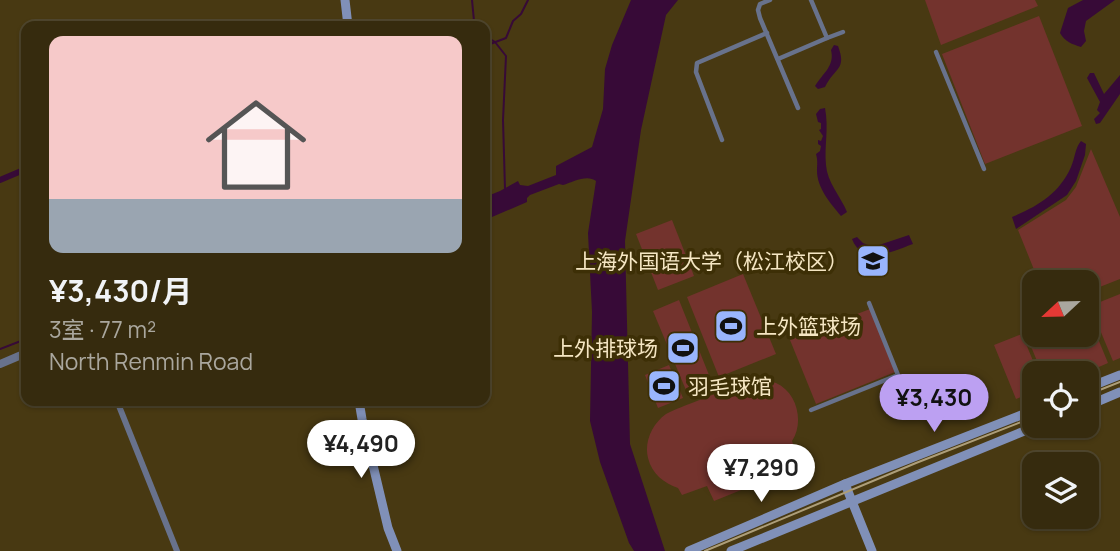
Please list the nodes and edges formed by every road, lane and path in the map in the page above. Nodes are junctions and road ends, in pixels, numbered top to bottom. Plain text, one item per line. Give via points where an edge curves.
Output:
1 (345, 0) edge
2 (770, 0) edge
3 (811, 0) edge
4 (347, 21) edge
5 (843, 32) dead end
6 (767, 33) junction
7 (827, 38) junction
8 (936, 51) dead end
9 (778, 59) junction
10 (798, 108) dead end
11 (722, 140) dead end
12 (984, 169) dead end
13 (869, 303) dead end
14 (21, 355) edge
15 (0, 364) edge
16 (1120, 375) edge
17 (1099, 383) edge
18 (1120, 392) edge
19 (1099, 401) edge
20 (119, 406) edge
21 (360, 406) edge
22 (811, 410) dead end
23 (1022, 415) edge
24 (1022, 432) edge
25 (845, 484) junction
26 (852, 502) junction
27 (177, 551) edge
28 (397, 551) edge
29 (689, 551) edge
30 (731, 551) edge
31 (872, 551) edge

1 - 4 main road
2 - 6 street via 758,10
3 - 7 street
5 - 7 street
6 - 9 street
6 - 11 street via 697,62 696,72
7 - 9 street
8 - 12 street
9 - 10 street
13 - 22 street via 898,375
14 - 15 street
16 - 17 main road
18 - 19 main road
20 - 27 street
21 - 28 main road
23 - 25 main road
24 - 26 main road
25 - 26 main road
25 - 29 main road
26 - 30 main road
26 - 31 main road

